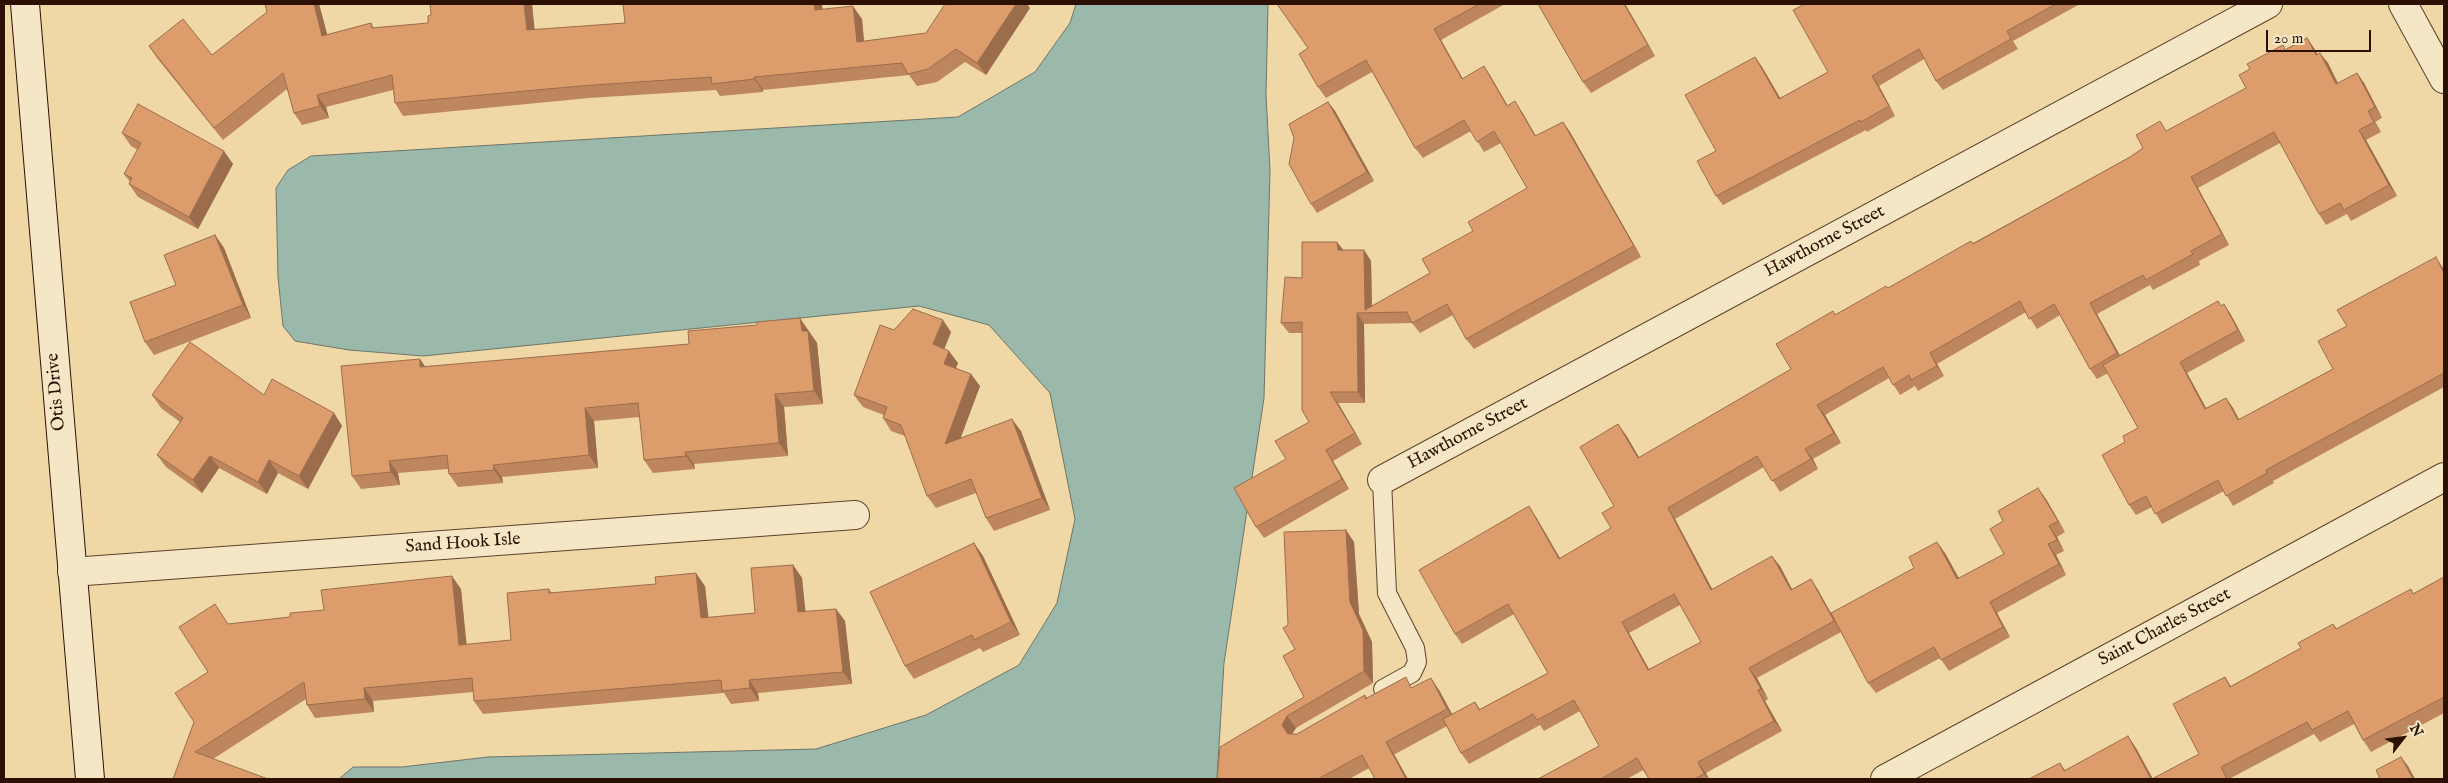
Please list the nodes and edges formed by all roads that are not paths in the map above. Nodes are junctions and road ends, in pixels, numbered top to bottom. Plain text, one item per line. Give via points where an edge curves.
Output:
1 (25, 4) edge
2 (2268, 4) edge
3 (2403, 4) edge
4 (2444, 79) edge
5 (2444, 477) edge
6 (1382, 480) joint
7 (855, 515) dead end
8 (72, 572) junction
9 (1370, 697) edge
10 (90, 779) edge
11 (1885, 779) edge

1 - 8 street, Otis Drive
2 - 6 street, Hawthorne Street
3 - 4 street
5 - 11 street, Saint Charles Street
6 - 9 lane via 1387,593 1414,648 1417,662 1412,673
7 - 8 street, Sand Hook Isle
8 - 10 street, Otis Drive

